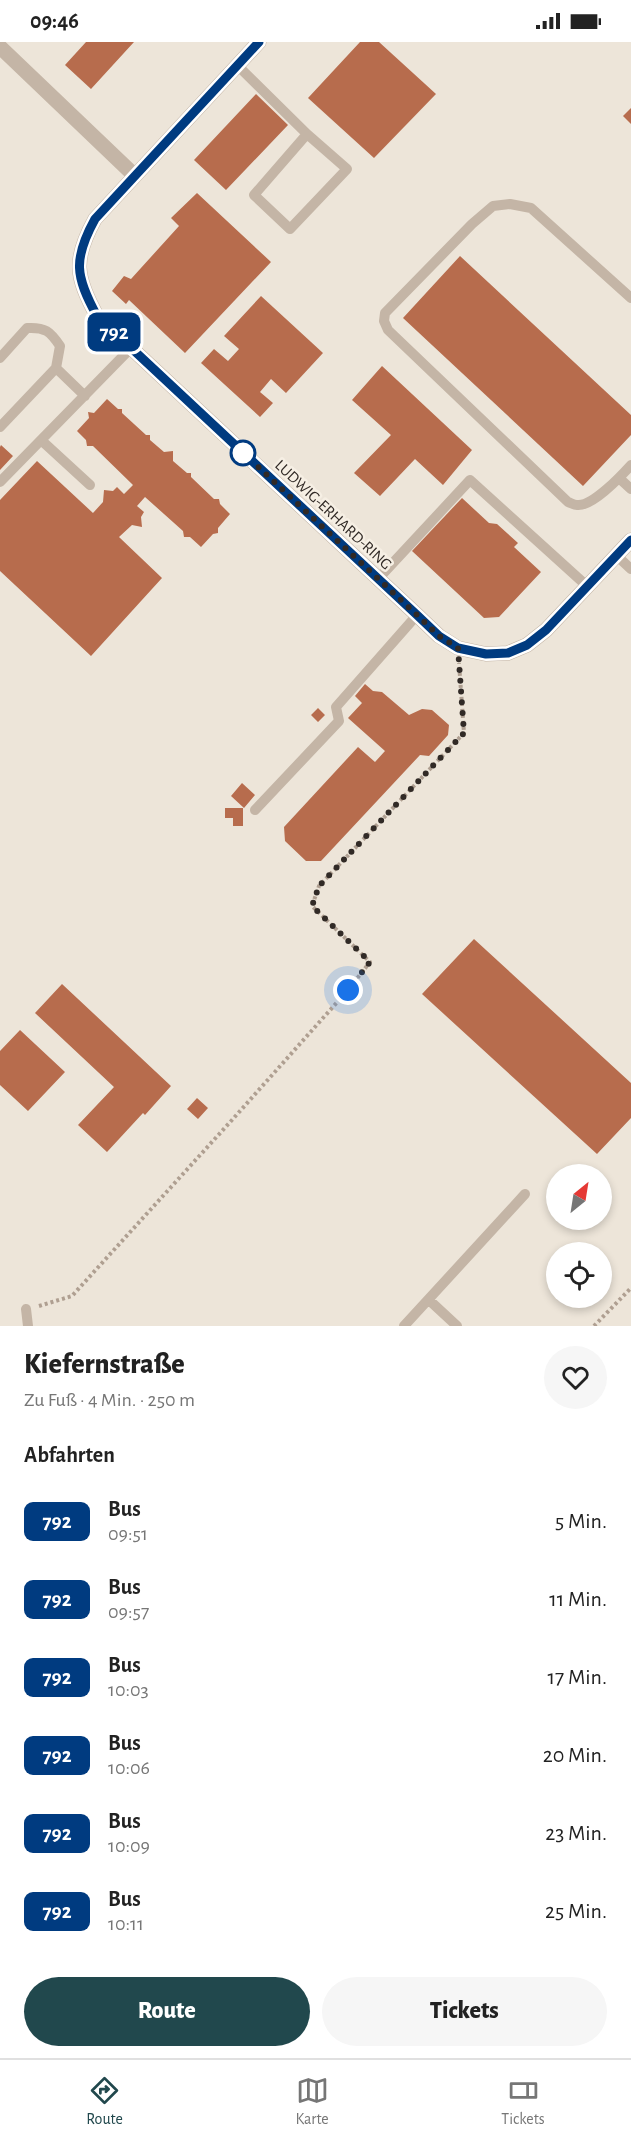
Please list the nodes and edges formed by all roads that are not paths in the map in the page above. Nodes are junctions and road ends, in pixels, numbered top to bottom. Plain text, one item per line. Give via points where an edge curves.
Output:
1 (259, 42) edge
2 (0, 47) edge
3 (237, 65) junction
4 (308, 134) junction
5 (134, 175) junction
6 (631, 298) edge
7 (131, 348) junction
8 (0, 358) edge
9 (57, 368) junction
10 (86, 396) junction
11 (0, 427) edge
12 (41, 440) junction
13 (631, 465) edge
14 (619, 478) junction
15 (0, 482) edge
16 (90, 484) dead end
17 (631, 489) edge
18 (631, 540) edge
19 (616, 555) junction
20 (631, 569) edge
21 (378, 579) junction
22 (587, 586) junction
23 (417, 615) junction
24 (255, 810) dead end
25 (525, 1194) dead end
26 (429, 1300) junction
27 (26, 1309) road end
28 (28, 1326) edge
29 (404, 1326) edge
30 (457, 1326) edge

1 - 3 street, LUDWIG-ERHARD-RING
2 - 5 street
3 - 4 lane
3 - 5 street, LUDWIG-ERHARD-RING
4 - 4 lane via 254,195 290,229 347,169
5 - 7 street, LUDWIG-ERHARD-RING via 95,219 82,242 79,265 83,291 97,316
6 - 14 lane via 531,208 510,204 493,207 471,224 385,313 384,321 388,330 568,502 578,506 590,502
7 - 10 lane
7 - 21 street, LUDWIG-ERHARD-RING
8 - 9 lane via 27,328 38,327 51,333 60,346
9 - 10 lane
9 - 11 lane
10 - 12 lane
12 - 15 lane
12 - 16 lane
13 - 14 lane
14 - 17 lane
18 - 19 street, LUDWIG-ERHARD-RING
19 - 20 lane
19 - 22 street, LUDWIG-ERHARD-RING
21 - 22 lane via 470,480
21 - 23 street, LUDWIG-ERHARD-RING
22 - 23 street, LUDWIG-ERHARD-RING via 546,630 508,653 486,654 458,648
23 - 24 lane via 336,707 339,722
25 - 26 lane
26 - 29 lane
26 - 30 lane
27 - 28 lane

